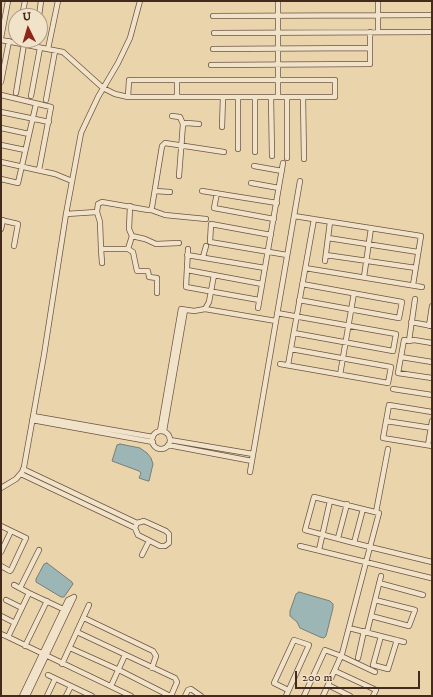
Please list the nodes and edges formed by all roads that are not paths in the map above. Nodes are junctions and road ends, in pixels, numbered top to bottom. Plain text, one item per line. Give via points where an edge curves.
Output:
1 (8, 1) edge
2 (58, 1) edge
3 (140, 1) edge
4 (278, 1) edge
5 (378, 1) edge
6 (432, 15) edge
7 (213, 16) dead end
8 (278, 16) junction
9 (378, 16) junction
10 (278, 32) junction
11 (370, 32) junction
12 (378, 32) junction
13 (432, 32) edge
14 (214, 33) dead end
15 (1, 39) edge
16 (8, 46) edge
17 (23, 48) edge
18 (40, 48) joint
19 (278, 48) junction
20 (370, 48) junction
21 (48, 49) junction
22 (213, 49) dead end
23 (55, 51) junction
24 (211, 64) dead end
25 (278, 64) junction
26 (177, 81) junction
27 (278, 81) junction
28 (1, 82) edge
29 (103, 88) junction
30 (16, 93) dead end
31 (1, 95) edge
32 (31, 96) dead end
33 (128, 97) junction
34 (177, 97) junction
35 (222, 97) junction
36 (238, 97) junction
37 (255, 97) junction
38 (271, 97) junction
39 (278, 97) junction
40 (287, 97) junction
41 (303, 97) junction
42 (46, 100) dead end
43 (36, 104) junction
44 (1, 112) edge
45 (172, 116) dead end
46 (32, 119) junction
47 (49, 122) junction
48 (183, 124) junction
49 (199, 124) dead end
50 (222, 126) dead end
51 (1, 128) edge
52 (29, 134) junction
53 (1, 145) edge
54 (182, 145) junction
55 (238, 149) dead end
56 (25, 150) junction
57 (224, 152) dead end
58 (255, 152) dead end
59 (272, 156) dead end
60 (287, 158) dead end
61 (304, 159) dead end
62 (1, 162) edge
63 (284, 163) dead end
64 (22, 166) junction
65 (254, 166) dead end
66 (39, 170) junction
67 (282, 171) junction
68 (179, 176) dead end
69 (1, 179) edge
70 (72, 181) junction
71 (300, 182) dead end
72 (251, 183) dead end
73 (279, 188) junction
74 (155, 191) junction
75 (202, 191) dead end
76 (170, 192) dead end
77 (217, 193) junction
78 (277, 202) junction
79 (130, 206) junction
80 (151, 210) junction
81 (97, 212) junction
82 (70, 214) junction
83 (294, 216) junction
84 (206, 219) dead end
85 (274, 219) junction
86 (314, 219) junction
87 (2, 220) edge
88 (330, 222) junction
89 (371, 228) junction
90 (1, 229) edge
91 (271, 235) junction
92 (132, 236) junction
93 (328, 238) junction
94 (179, 243) dead end
95 (369, 244) junction
96 (14, 246) dead end
97 (206, 246) dead end
98 (101, 249) junction
99 (128, 249) junction
100 (188, 249) dead end
101 (268, 252) junction
102 (418, 252) junction
103 (326, 254) junction
104 (188, 255) junction
105 (287, 255) junction
106 (204, 257) junction
107 (325, 261) dead end
108 (366, 261) junction
109 (102, 263) dead end
110 (265, 268) junction
111 (305, 268) junction
112 (416, 268) junction
113 (187, 270) junction
114 (214, 275) junction
115 (364, 277) junction
116 (262, 284) junction
117 (302, 284) junction
118 (413, 285) junction
119 (422, 287) dead end
120 (211, 292) junction
121 (157, 293) dead end
122 (354, 293) junction
123 (415, 299) dead end
124 (259, 300) junction
125 (299, 300) junction
126 (432, 306) edge
127 (258, 308) dead end
128 (205, 309) junction
129 (351, 310) junction
130 (277, 313) junction
131 (297, 316) junction
132 (276, 321) junction
133 (411, 322) junction
134 (349, 326) junction
135 (430, 326) edge
136 (294, 333) junction
137 (408, 341) junction
138 (346, 342) junction
139 (432, 344) edge
140 (291, 349) junction
141 (401, 357) junction
142 (343, 358) junction
143 (432, 362) edge
144 (280, 364) dead end
145 (288, 365) junction
146 (340, 374) junction
147 (432, 378) edge
148 (393, 389) dead end
149 (432, 396) edge
150 (432, 412) edge
151 (33, 418) junction
152 (432, 420) edge
153 (386, 421) junction
154 (431, 428) edge
155 (162, 431) junction
156 (153, 439) junction
157 (170, 440) junction
158 (168, 445) junction
159 (430, 445) edge
160 (388, 449) dead end
161 (253, 454) junction
162 (252, 461) junction
163 (22, 471) junction
164 (250, 472) dead end
165 (1, 488) edge
166 (330, 502) junction
167 (347, 504) junction
168 (363, 509) junction
169 (376, 512) junction
170 (136, 525) junction
171 (1, 526) edge
172 (11, 531) junction
173 (322, 535) junction
174 (338, 538) junction
175 (149, 541) junction
176 (354, 542) junction
177 (300, 546) dead end
178 (370, 546) junction
179 (39, 550) dead end
180 (319, 550) junction
181 (1, 552) edge
182 (142, 555) dead end
183 (366, 562) junction
184 (432, 562) edge
185 (1, 566) edge
186 (381, 576) dead end
187 (431, 578) dead end
188 (379, 584) junction
189 (14, 585) dead end
190 (20, 588) junction
191 (29, 592) junction
192 (423, 595) dead end
193 (6, 600) dead end
194 (375, 600) junction
195 (47, 601) junction
196 (89, 605) dead end
197 (22, 608) junction
198 (63, 609) junction
199 (1, 616) edge
200 (371, 616) junction
201 (84, 618) junction
202 (15, 623) junction
203 (349, 628) junction
204 (77, 632) junction
205 (365, 632) junction
206 (1, 634) edge
207 (381, 636) junction
208 (8, 637) junction
209 (396, 640) junction
210 (404, 642) dead end
211 (25, 646) junction
212 (70, 648) junction
213 (44, 655) junction
214 (125, 655) junction
215 (342, 655) junction
216 (358, 658) dead end
217 (62, 664) junction
218 (152, 668) junction
219 (119, 670) junction
220 (335, 671) junction
221 (375, 672) dead end
222 (48, 675) dead end
223 (56, 679) junction
224 (328, 685) junction
225 (71, 686) junction
226 (111, 686) junction
227 (288, 690) junction
228 (86, 695) edge
229 (22, 696) edge
230 (27, 696) edge
231 (47, 696) edge
232 (66, 696) edge
233 (92, 696) edge
234 (132, 696) edge
235 (171, 696) edge
236 (185, 696) edge
237 (201, 696) edge
238 (286, 696) edge
239 (304, 696) edge
240 (323, 696) edge
241 (350, 696) edge
242 (373, 696) edge

1 - 15 street
2 - 21 street
3 - 29 street via 130,38
4 - 8 street
5 - 9 street
6 - 9 street
7 - 8 street
8 - 9 street
8 - 10 street
9 - 12 street
10 - 11 street
10 - 14 street
10 - 19 street
11 - 12 street
11 - 20 street
12 - 13 street
16 - 28 street
17 - 30 street
18 - 21 street
18 - 32 street
19 - 20 street
19 - 22 street
19 - 25 street
20 - 25 street via 370,64
21 - 23 street
23 - 29 street via 62,52
23 - 42 street
24 - 25 street
25 - 27 street
26 - 27 street
26 - 33 street via 129,80
26 - 34 street
27 - 39 street
27 - 41 street via 335,80 335,97
29 - 33 street
29 - 70 street via 81,133
31 - 43 street
33 - 34 street
34 - 35 street
35 - 36 street
35 - 50 street
36 - 37 street
36 - 55 street
37 - 38 street
37 - 58 street
38 - 39 street
38 - 59 street
39 - 40 street
40 - 41 street
40 - 60 street
41 - 61 street
43 - 46 street
43 - 47 street via 51,107
44 - 46 street
45 - 48 street via 180,117
46 - 47 street
46 - 52 street
47 - 66 street
48 - 49 street
48 - 54 street
51 - 52 street
52 - 56 street
53 - 56 street
54 - 57 street
54 - 68 street
54 - 74 street via 162,145
56 - 64 street
62 - 64 street
63 - 67 street
64 - 66 street
64 - 69 street via 18,183
65 - 67 street
66 - 70 street
67 - 73 street
70 - 82 street
71 - 83 street
72 - 73 street
73 - 78 street
74 - 76 street
74 - 80 street
75 - 77 street
77 - 78 street
77 - 85 street via 214,208
78 - 85 street
79 - 80 street
79 - 81 street via 100,202
79 - 92 street via 129,229
80 - 84 street via 165,215
81 - 82 street
81 - 98 street
82 - 151 street
83 - 86 street
83 - 105 street
85 - 91 street
86 - 88 street
86 - 111 street
87 - 90 street
87 - 96 street via 18,224
88 - 89 street
88 - 93 street
89 - 95 street
89 - 102 street via 421,236
91 - 101 street
91 - 101 street via 211,224 210,242
92 - 94 street via 156,244
92 - 99 street
93 - 95 street
93 - 103 street
95 - 102 street
95 - 108 street
97 - 106 street
98 - 99 street
98 - 109 street
99 - 121 street via 133,252 137,271 148,271 149,277 157,278
100 - 104 street
101 - 105 street
101 - 110 street
102 - 112 street
103 - 107 street
103 - 108 street
104 - 106 street
104 - 113 street
105 - 130 street
106 - 110 street
108 - 112 street
108 - 115 street
110 - 116 street
111 - 115 street
111 - 117 street
112 - 118 street
113 - 114 street
113 - 120 street via 186,287
114 - 116 street
114 - 120 street
115 - 118 street
116 - 124 street
117 - 122 street
117 - 125 street
118 - 119 street
120 - 124 street
120 - 128 street
122 - 129 street
122 - 129 street via 402,302 399,318
123 - 133 street
124 - 127 street
125 - 129 street
125 - 131 street
126 - 135 street
128 - 132 street
128 - 155 street via 181,309
129 - 134 street
130 - 131 street
130 - 132 street
131 - 134 street
131 - 136 street
132 - 161 street
133 - 135 street
133 - 137 street
134 - 138 street
134 - 138 street via 396,334 393,351
136 - 138 street
136 - 140 street
137 - 139 street
137 - 141 street via 404,340
138 - 142 street
140 - 142 street
140 - 145 street
141 - 143 street
141 - 147 street via 398,373
142 - 146 street
142 - 146 street via 391,367 389,378 388,383
144 - 145 street
145 - 146 street
148 - 149 street
150 - 153 street via 389,405
151 - 156 street
151 - 163 street
152 - 154 street
153 - 154 street
153 - 159 street via 383,438
154 - 159 street
155 - 156 street via 155,434
155 - 157 street via 170,436
156 - 158 street via 157,448
157 - 158 street
157 - 161 street
158 - 162 street
160 - 169 street
161 - 162 street
162 - 164 street
163 - 165 street via 16,479
163 - 170 street
166 - 167 street
166 - 173 street
166 - 173 street via 314,497 305,530
167 - 168 street
167 - 174 street
168 - 169 street
168 - 176 street
169 - 178 street via 379,513
170 - 175 street via 138,535
170 - 175 street via 144,521 169,534 169,543 165,546
171 - 172 street
172 - 181 street
172 - 185 street via 26,538 11,570
173 - 174 street
173 - 180 street
174 - 176 street
175 - 182 street
176 - 178 street
177 - 180 street
178 - 183 street
178 - 184 street
179 - 190 street
180 - 183 street
183 - 187 street
183 - 203 street
186 - 188 street
188 - 192 street
188 - 194 street
189 - 190 street
190 - 191 street
191 - 195 street
191 - 197 street
193 - 197 street
194 - 200 street
194 - 200 street via 415,610 409,626
195 - 198 street
195 - 211 street
196 - 201 street
197 - 202 street
198 - 213 street
198 - 213 street via 68,600 74,597
199 - 202 street
200 - 205 street
201 - 204 street
201 - 218 street via 153,651 156,656
202 - 208 street
203 - 205 street
203 - 215 street
204 - 212 street
204 - 214 street
205 - 207 street
205 - 216 street
206 - 208 street
207 - 209 street
207 - 209 street via 373,665 388,669
208 - 211 street
209 - 210 street
211 - 213 street
212 - 217 street
212 - 219 street
213 - 217 street
213 - 229 street
213 - 230 street
214 - 218 street
214 - 219 street
215 - 220 street
215 - 221 street
215 - 239 street via 325,650
217 - 226 street
218 - 235 street via 177,680
219 - 226 street
219 - 235 street
220 - 224 street
220 - 242 street via 376,690
222 - 223 street
223 - 225 street
223 - 231 street
224 - 240 street
224 - 241 street
225 - 228 street
225 - 232 street
226 - 234 street
227 - 227 street via 274,683 294,640 309,646
227 - 238 street
228 - 233 street
236 - 237 street via 191,688

